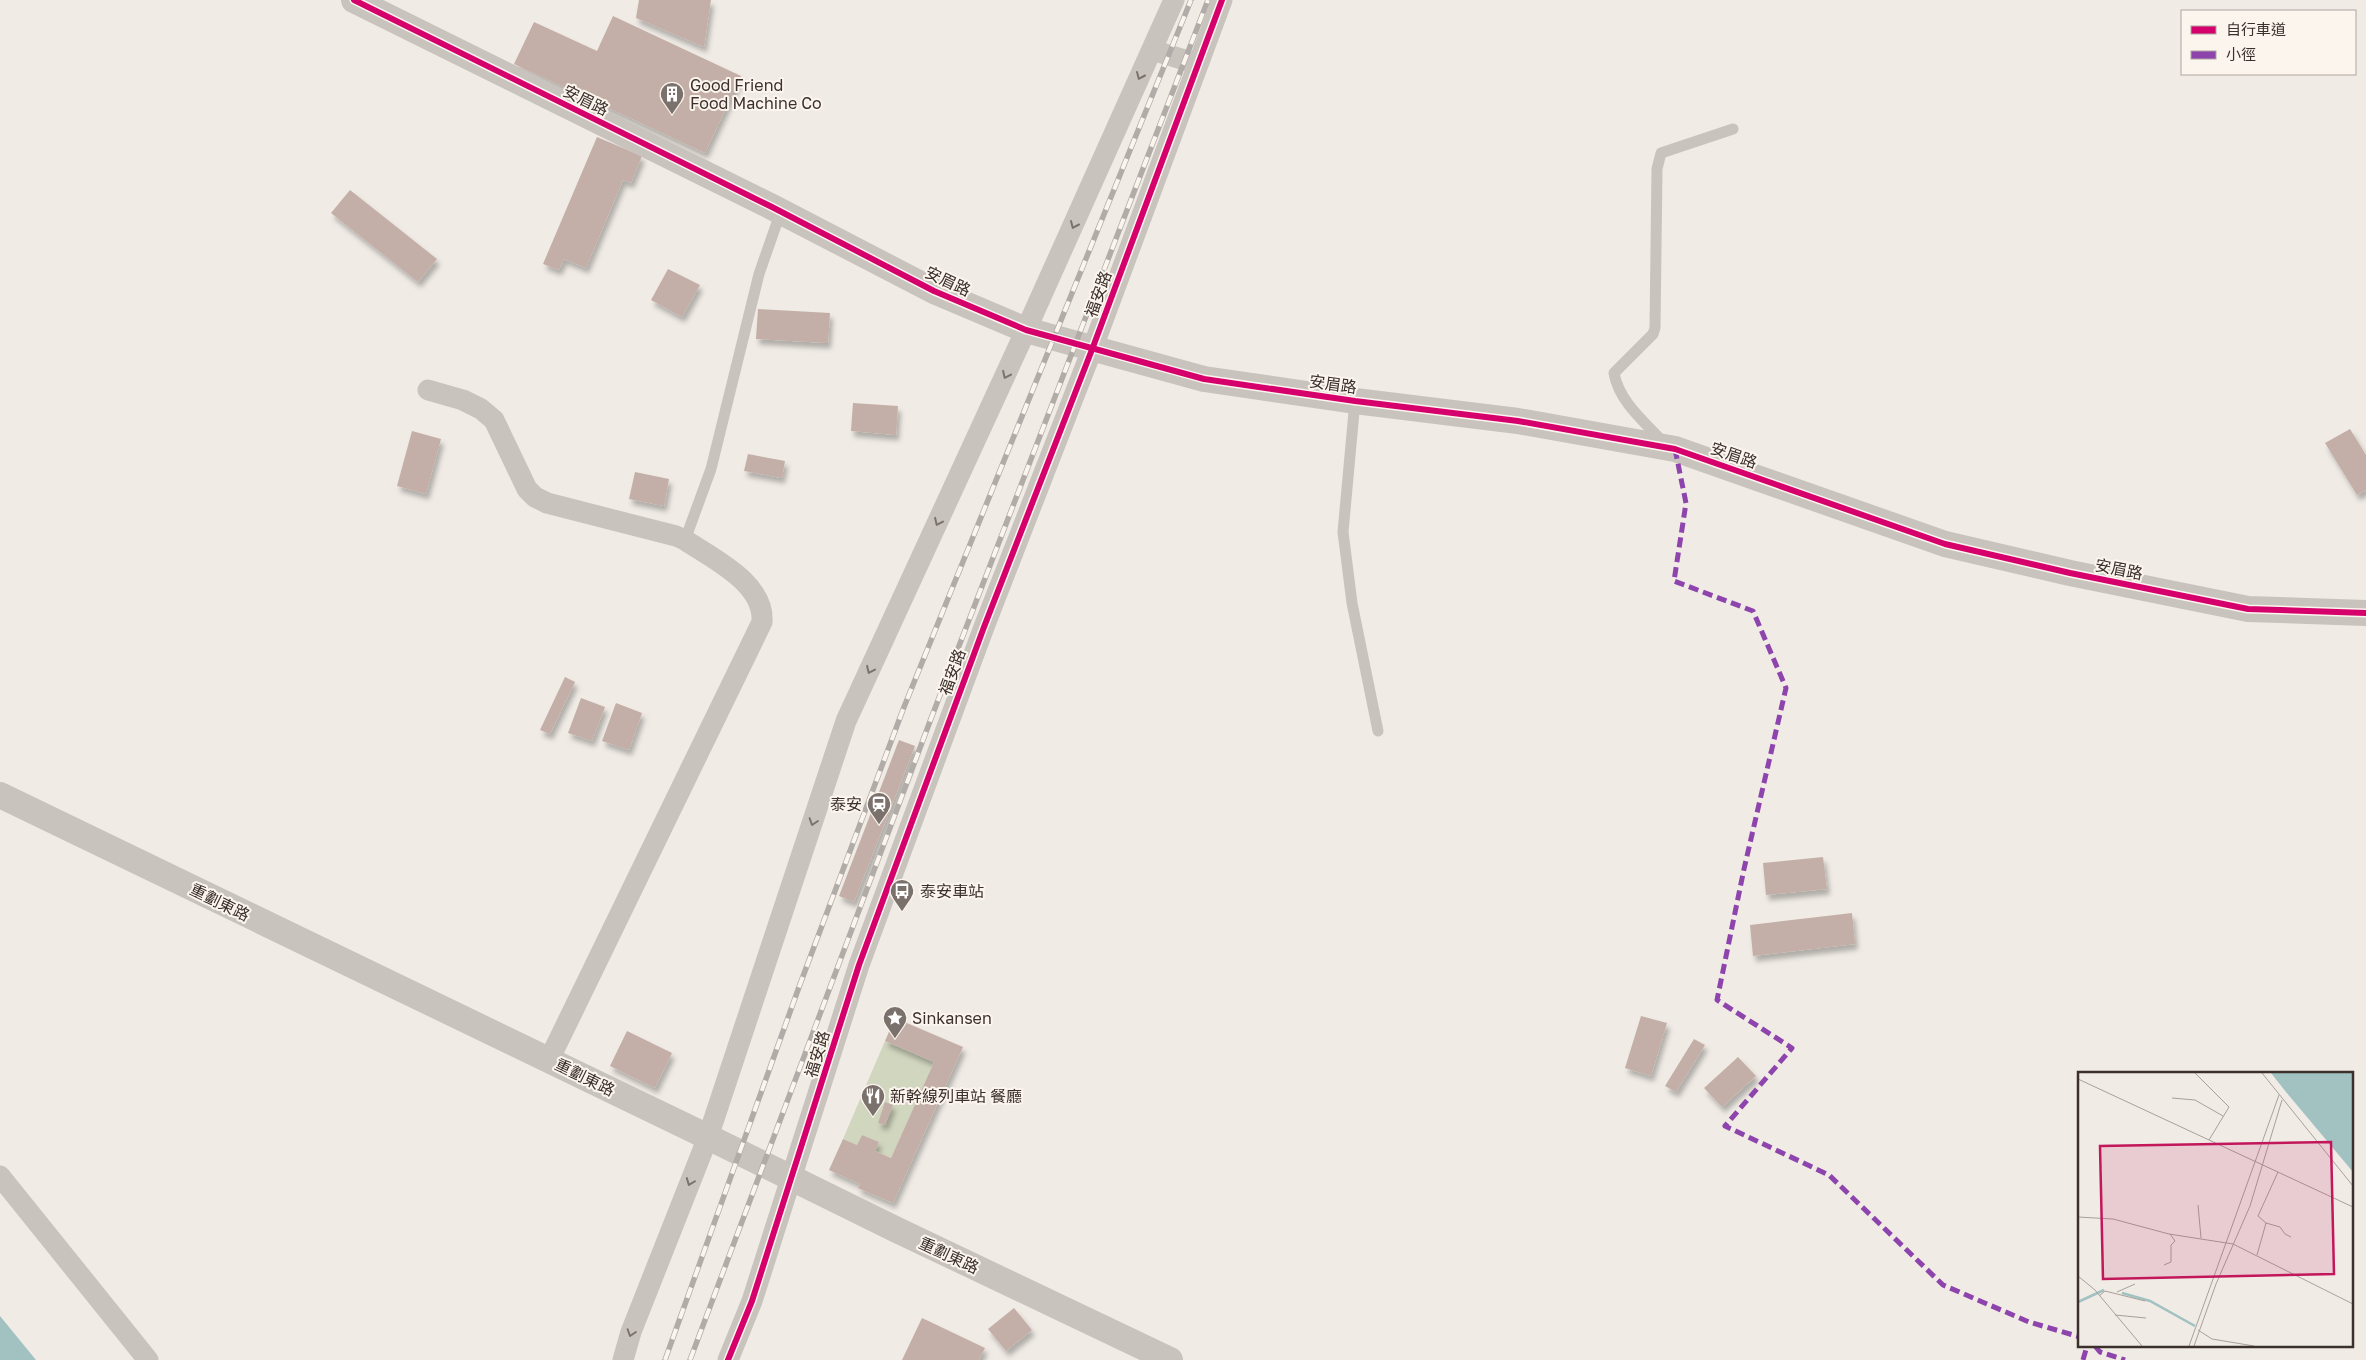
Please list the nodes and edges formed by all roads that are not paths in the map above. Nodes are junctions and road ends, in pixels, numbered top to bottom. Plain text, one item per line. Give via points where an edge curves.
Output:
1 (354, 0) edge
2 (1174, 0) edge
3 (1222, 0) edge
4 (1152, 50) junction
5 (1198, 64) junction
6 (1733, 129) dead end
7 (781, 211) junction
8 (1026, 330) junction
9 (1093, 347) junction
10 (428, 390) dead end
11 (1355, 401) junction
12 (1669, 448) junction
13 (685, 540) junction
14 (2366, 613) edge
15 (1378, 731) dead end
16 (0, 795) edge
17 (550, 1060) junction
18 (708, 1136) junction
19 (0, 1176) edge
20 (793, 1178) junction
21 (148, 1360) edge
22 (623, 1360) edge
23 (728, 1360) edge
24 (1170, 1360) edge

1 - 7 street, 安眉路
2 - 4 street
3 - 5 street, 福安路
4 - 5 street
4 -> 8 street
5 - 9 street, 福安路
6 - 12 lane via 1661,153 1657,169 1656,328 1614,373 1616,387 1626,402
7 - 8 street, 安眉路 via 934,291
7 - 13 lane via 759,274 711,469
8 - 9 street, 安眉路
8 -> 18 street via 846,721
9 - 11 street, 安眉路 via 1204,379
9 - 20 street, 福安路 via 984,627 859,965
10 - 13 street via 463,400 494,420 527,489 535,497
11 - 12 street, 安眉路 via 1518,421
11 - 15 lane via 1343,532 1352,603
12 - 14 street, 安眉路 via 1945,544 2070,574 2248,609
13 - 17 street via 739,577 759,601 763,611 762,622
16 - 17 street, 重劃東路
17 - 18 street, 重劃東路
18 - 20 street, 重劃東路
18 -> 22 street
19 - 21 street
20 - 23 street, 福安路 via 752,1301
20 - 24 street, 重劃東路

